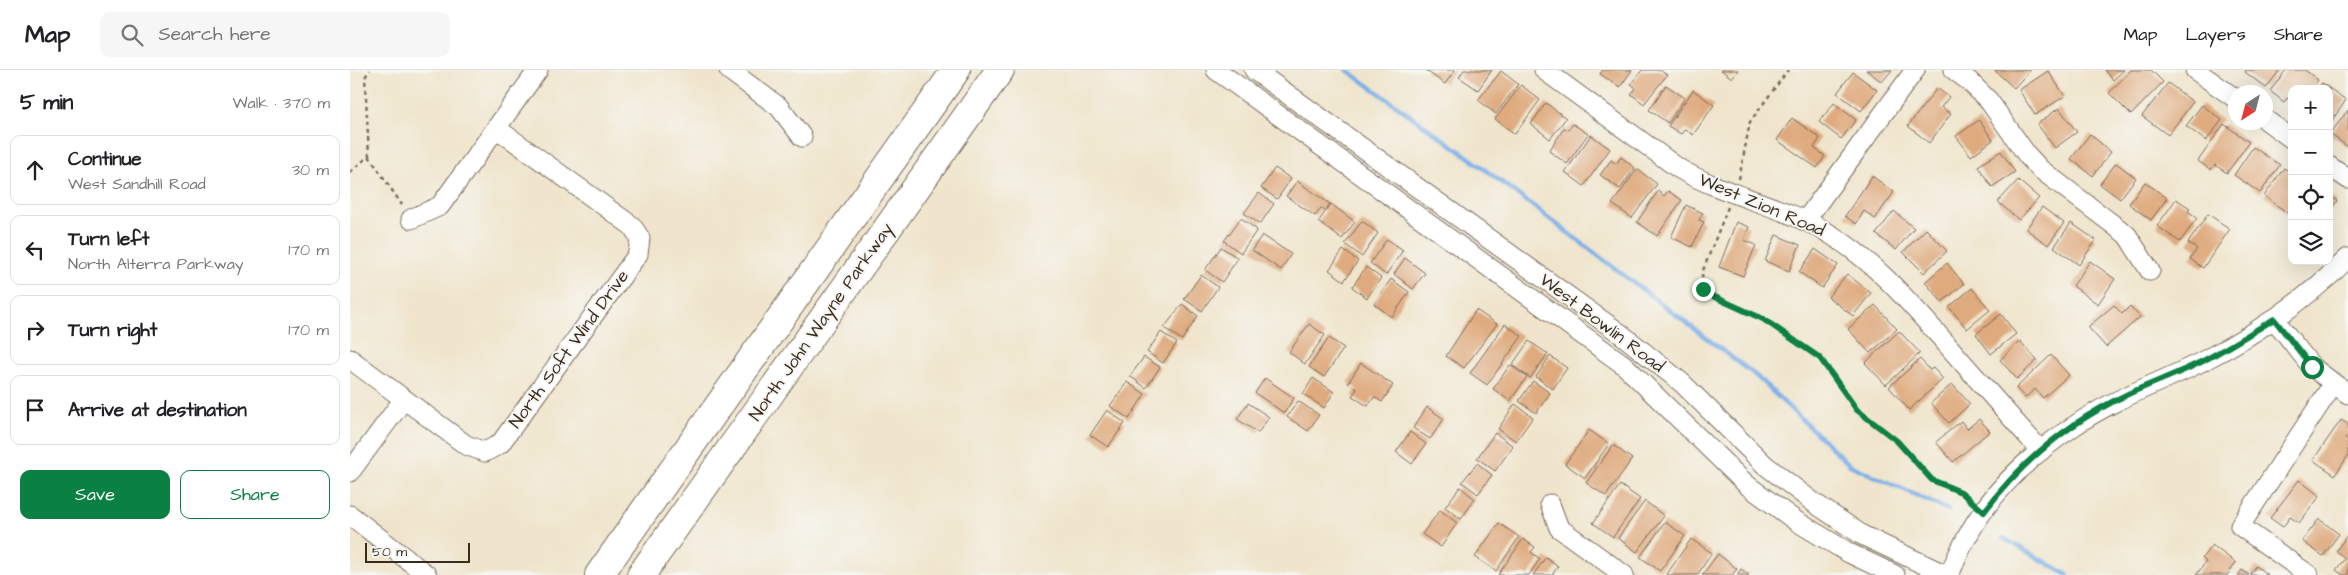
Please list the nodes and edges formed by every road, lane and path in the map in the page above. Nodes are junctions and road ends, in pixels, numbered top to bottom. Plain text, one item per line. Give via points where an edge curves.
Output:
1 (370, 70) edge
2 (538, 70) edge
3 (730, 70) edge
4 (956, 70) edge
5 (1000, 70) edge
6 (1216, 70) edge
7 (1254, 70) edge
8 (1544, 70) edge
9 (1788, 70) edge
10 (1915, 70) edge
11 (1954, 70) edge
12 (2195, 70) edge
13 (2228, 93) edge
14 (2273, 125) edge
15 (496, 128) junction
16 (2288, 136) edge
17 (802, 137) dead end
18 (369, 156) junction
19 (2333, 169) edge
20 (350, 172) edge
21 (2348, 180) edge
22 (1736, 188) junction
23 (411, 219) joint
24 (1805, 221) junction
25 (2348, 258) edge
26 (2150, 271) dead end
27 (2274, 319) junction
28 (350, 359) edge
29 (2341, 389) edge
30 (404, 399) junction
31 (2041, 451) junction
32 (350, 472) edge
33 (1550, 504) dead end
34 (1984, 512) junction
35 (350, 514) edge
36 (428, 575) edge
37 (599, 575) edge
38 (642, 575) edge
39 (1624, 575) edge
40 (1895, 575) edge
41 (1948, 575) edge
42 (2309, 575) edge

1 - 18 path via 365,77
2 - 15 street
3 - 17 street via 779,108
4 - 37 highway, North John Wayne Parkway
5 - 38 highway, North John Wayne Parkway
6 - 40 street, West Bowlin Road via 1624,365 1747,485 1796,522
7 - 41 street, West Bowlin Road via 1621,334 1682,383 1765,465 1814,502 1862,535
8 - 22 street, West Zion Road via 1678,168 1697,179
9 - 22 path via 1750,122
10 - 24 street
11 - 26 street via 1989,101 2040,169 2127,235
12 - 13 street
14 - 16 street
15 - 23 street via 440,206
15 - 30 street, North Soft Wind Drive via 632,226 640,238 638,254 500,444 485,452 466,445
18 - 20 path
18 - 23 path
19 - 21 street
22 - 24 street, West Zion Road
22 - 34 path via 1702,273 1703,289 1763,319 1813,352 1828,366 1857,410 1897,441 1932,480 1961,492
24 - 31 street, West Zion Road via 1832,235 1882,274
25 - 27 street
27 - 29 street via 2312,367
27 - 31 street via 2203,361 2098,410
28 - 30 street
29 - 42 street via 2240,526
30 - 32 street
31 - 34 street via 2002,488
33 - 39 street via 1559,528
34 - 41 street via 1967,536
35 - 36 street

